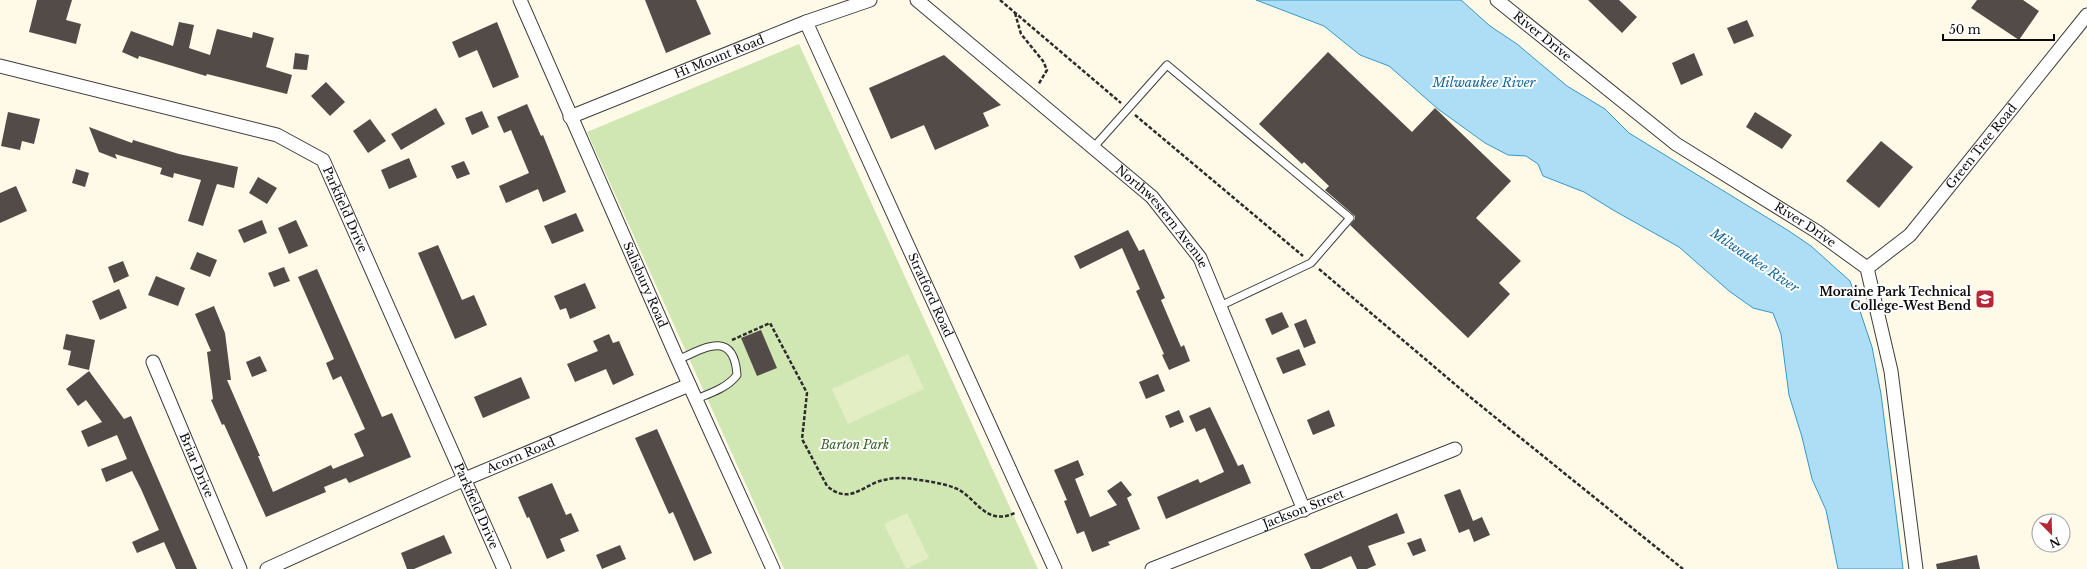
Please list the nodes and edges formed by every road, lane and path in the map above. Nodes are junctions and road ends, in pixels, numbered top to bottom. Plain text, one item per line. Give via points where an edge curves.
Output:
1 (520, 0) edge
2 (870, 0) edge
3 (917, 0) edge
4 (1000, 0) edge
5 (1497, 0) edge
6 (1015, 12) junction
7 (2087, 15) edge
8 (806, 22) junction
9 (0, 66) edge
10 (1030, 96) junction
11 (1128, 109) junction
12 (570, 117) junction
13 (1093, 148) junction
14 (1311, 263) junction
15 (1867, 268) junction
16 (1220, 306) junction
17 (723, 345) junction
18 (678, 360) junction
19 (153, 362) dead end
20 (689, 385) junction
21 (696, 399) junction
22 (1455, 449) dead end
23 (465, 479) junction
24 (1027, 508) junction
25 (1304, 510) junction
26 (240, 569) edge
27 (267, 569) edge
28 (504, 569) edge
29 (773, 569) edge
30 (1055, 569) edge
31 (1152, 569) edge
32 (1683, 569) edge
33 (1916, 569) edge

1 - 12 street, Salisbury Road
2 - 8 street, Hi Mount Road
3 - 10 street, Northwestern Avenue
4 - 6 path
5 - 15 street, River Drive via 1676,144 1816,231
6 - 10 path via 1021,34 1048,70
6 - 11 path
7 - 15 street, Green Tree Road via 1910,235
8 - 12 street, Hi Mount Road
8 - 24 street, Stratford Road
9 - 23 street, Parkfield Drive via 277,135 323,160
10 - 13 street, Northwestern Avenue
11 - 13 lane
11 - 14 path
11 - 14 lane via 1167,65 1350,218
12 - 18 street, Salisbury Road
13 - 16 street, Northwestern Avenue via 1152,197 1200,258
14 - 16 lane
14 - 32 path via 1470,397
15 - 33 street via 1892,371
16 - 25 street, Northwestern Avenue
17 - 18 lane via 704,348
17 - 21 lane via 730,350 737,375 731,383 721,389
17 - 24 path via 770,323 807,393 802,439 827,486 835,492 855,493 883,480 908,478 955,487 977,507 993,515 1010,516
18 - 20 street, Salisbury Road
19 - 26 street, Briar Drive
20 - 21 street, Salisbury Road
20 - 23 street, Acorn Road
21 - 29 street, Salisbury Road
22 - 25 street, Jackson Street
23 - 27 street, Acorn Road
23 - 28 street, Parkfield Drive
24 - 30 street, Stratford Road
25 - 31 street, Jackson Street

